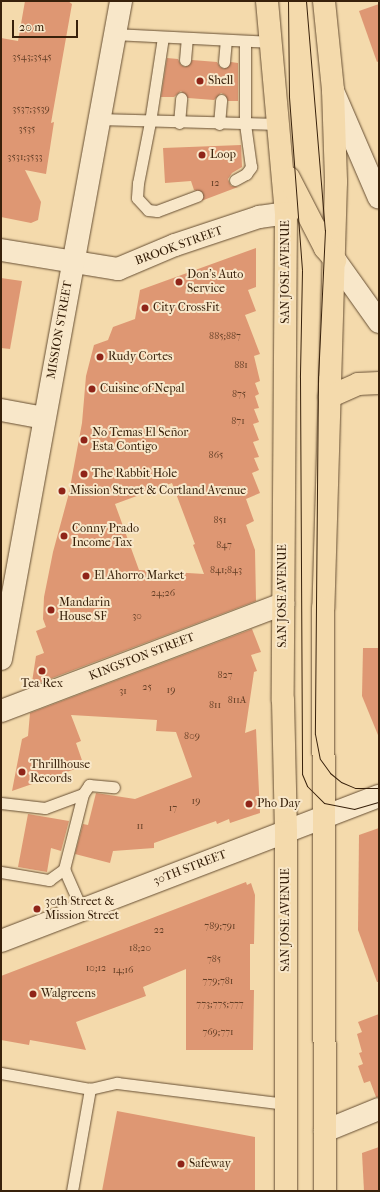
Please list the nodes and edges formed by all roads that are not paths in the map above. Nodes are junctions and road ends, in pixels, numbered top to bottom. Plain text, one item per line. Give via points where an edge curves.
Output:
1 (121, 1) edge
2 (267, 1) edge
3 (324, 1) edge
4 (114, 34) junction
5 (163, 36) junction
6 (187, 38) junction
7 (226, 40) junction
8 (245, 41) junction
9 (272, 42) junction
10 (185, 60) dead end
11 (224, 62) dead end
12 (332, 90) junction
13 (181, 98) dead end
14 (221, 100) dead end
15 (98, 119) junction
16 (150, 122) junction
17 (179, 123) junction
18 (219, 124) junction
19 (245, 124) junction
20 (279, 124) junction
21 (282, 162) junction
22 (235, 180) dead end
23 (197, 196) dead end
24 (379, 198) edge
25 (286, 213) junction
26 (1, 250) edge
27 (335, 260) junction
28 (72, 263) junction
29 (379, 322) edge
30 (379, 383) edge
31 (329, 397) junction
32 (1, 410) edge
33 (44, 418) junction
34 (283, 604) junction
35 (1, 659) edge
36 (1, 711) edge
37 (114, 787) dead end
38 (83, 794) junction
39 (379, 796) edge
40 (1, 803) edge
41 (324, 818) junction
42 (286, 832) junction
43 (64, 869) junction
44 (1, 872) edge
45 (82, 910) junction
46 (1, 941) edge
47 (1, 1073) edge
48 (90, 1089) junction
49 (286, 1104) junction
50 (379, 1110) edge
51 (325, 1131) junction
52 (72, 1191) edge
53 (286, 1191) edge
54 (325, 1191) edge

1 - 4 street, MISSION STREET
2 - 9 main road, SAN JOSE AVENUE
3 - 12 main road
4 - 5 lane
4 - 15 street, MISSION STREET
5 - 6 lane
5 - 16 lane
6 - 7 lane
6 - 10 lane
7 - 8 lane
7 - 11 lane
8 - 9 lane
8 - 19 lane
9 - 20 main road, SAN JOSE AVENUE
12 - 24 street
12 - 27 main road via 336,182
13 - 17 lane
14 - 18 lane
15 - 16 lane
15 - 28 street, MISSION STREET
16 - 17 lane
16 - 23 lane via 137,198 148,210 157,211
17 - 18 lane
18 - 19 lane
19 - 20 lane
19 - 22 lane via 251,166 246,174
20 - 21 main road, SAN JOSE AVENUE
21 - 25 main road, SAN JOSE AVENUE
21 - 27 main road via 298,200 325,248
25 - 28 street, BROOK STREET via 259,217 175,245 118,269
25 - 34 main road, SAN JOSE AVENUE
26 - 28 street, BROOK STREET
27 - 29 street
27 - 31 main road
28 - 33 street, MISSION STREET
30 - 31 main road via 358,384
31 - 41 main road via 323,608
32 - 33 street
33 - 35 street, MISSION STREET
34 - 36 street, KINGSTON STREET
34 - 42 main road, SAN JOSE AVENUE
37 - 38 lane via 89,785
38 - 40 lane via 45,808
38 - 43 lane
39 - 41 street, 30TH STREET
41 - 42 street, 30TH STREET
41 - 51 main road
42 - 45 street, 30TH STREET
42 - 49 main road, SAN JOSE AVENUE
43 - 44 lane via 49,880
43 - 45 lane
45 - 46 street, 30TH STREET
47 - 48 lane
48 - 49 lane via 117,1083
48 - 52 lane
49 - 53 main road, SAN JOSE AVENUE
50 - 51 street
51 - 54 main road

